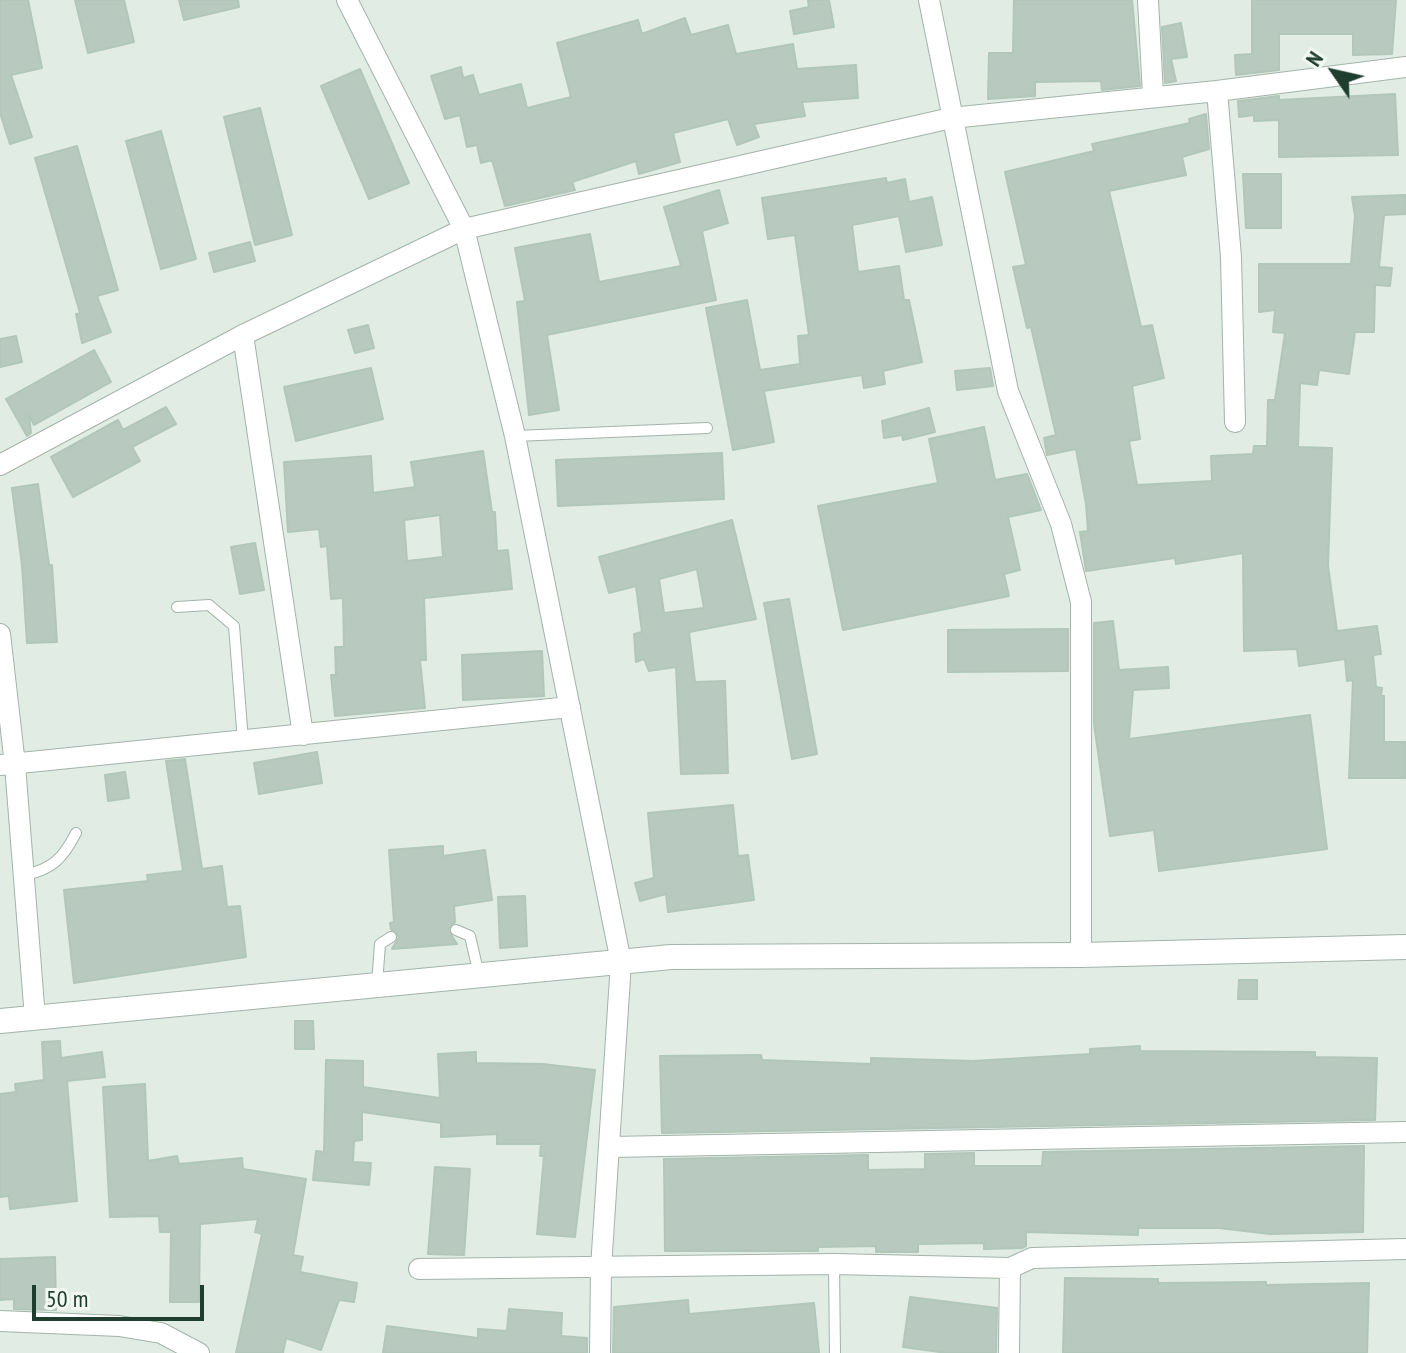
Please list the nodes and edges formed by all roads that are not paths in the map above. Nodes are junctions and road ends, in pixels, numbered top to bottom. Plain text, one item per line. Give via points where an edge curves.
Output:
1 (347, 0) edge
2 (929, 0) edge
3 (1148, 0) edge
4 (1406, 67) edge
5 (1217, 91) junction
6 (1153, 95) junction
7 (951, 118) junction
8 (464, 229) junction
9 (243, 335) junction
10 (1235, 422) dead end
11 (707, 428) dead end
12 (515, 436) junction
13 (0, 465) edge
14 (177, 607) dead end
15 (0, 634) edge
16 (570, 707) junction
17 (303, 735) junction
18 (243, 741) junction
19 (7, 765) edge
20 (76, 833) dead end
21 (25, 875) junction
22 (456, 930) dead end
23 (391, 937) dead end
24 (1406, 947) edge
25 (1081, 955) junction
26 (621, 962) junction
27 (479, 975) junction
28 (377, 984) junction
29 (35, 1018) junction
30 (0, 1021) edge
31 (1406, 1132) edge
32 (611, 1147) junction
33 (1406, 1249) edge
34 (834, 1264) junction
35 (601, 1268) junction
36 (1010, 1268) junction
37 (419, 1269) dead end
38 (0, 1321) edge
39 (160, 1343) edge
40 (199, 1353) edge
41 (600, 1353) edge
42 (835, 1353) edge
43 (1009, 1353) edge

1 - 8 street
2 - 7 street
3 - 6 street
4 - 5 street
5 - 6 street
5 - 10 street via 1231,257
6 - 7 street
7 - 8 street
7 - 25 street via 1008,391 1061,524 1081,602
8 - 9 street
8 - 12 street
9 - 13 street
9 - 17 street
11 - 12 lane
12 - 16 street
14 - 18 lane via 209,605 234,626
15 - 19 street
16 - 17 street
16 - 26 street
17 - 18 street
18 - 19 street
19 - 21 street
20 - 21 lane via 58,862
21 - 29 street
22 - 27 lane via 470,936
23 - 28 lane via 380,944
24 - 25 street
25 - 26 street via 671,957
26 - 27 street
26 - 32 street
27 - 28 street
28 - 29 street
29 - 30 street
31 - 32 street
32 - 35 street
33 - 36 street via 1032,1258
34 - 35 street
34 - 36 street
34 - 42 lane
35 - 37 street
35 - 41 street
36 - 43 street
38 - 39 street via 119,1326
39 - 40 street

